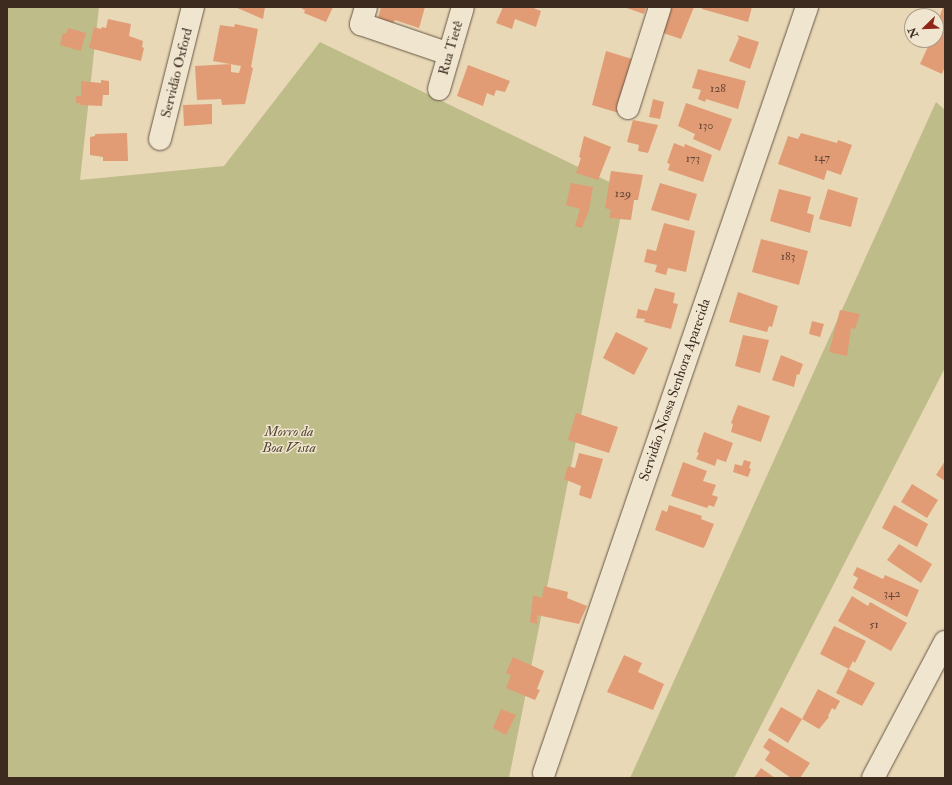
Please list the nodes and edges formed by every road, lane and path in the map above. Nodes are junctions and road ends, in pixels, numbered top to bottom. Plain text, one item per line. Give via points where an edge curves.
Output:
1 (193, 7) edge
2 (366, 7) edge
3 (463, 7) edge
4 (660, 7) edge
5 (807, 7) edge
6 (449, 54) junction
7 (439, 89) dead end
8 (628, 108) dead end
9 (160, 138) dead end
10 (945, 642) edge
11 (544, 773) dead end
12 (873, 778) edge

1 - 9 street, Servidão Oxford
2 - 6 street via 361,24
3 - 6 street, Rua Tietê
4 - 8 street
5 - 11 street, Servidão Nossa Senhora Aparecida
6 - 7 street, Rua Tietê
10 - 12 street

